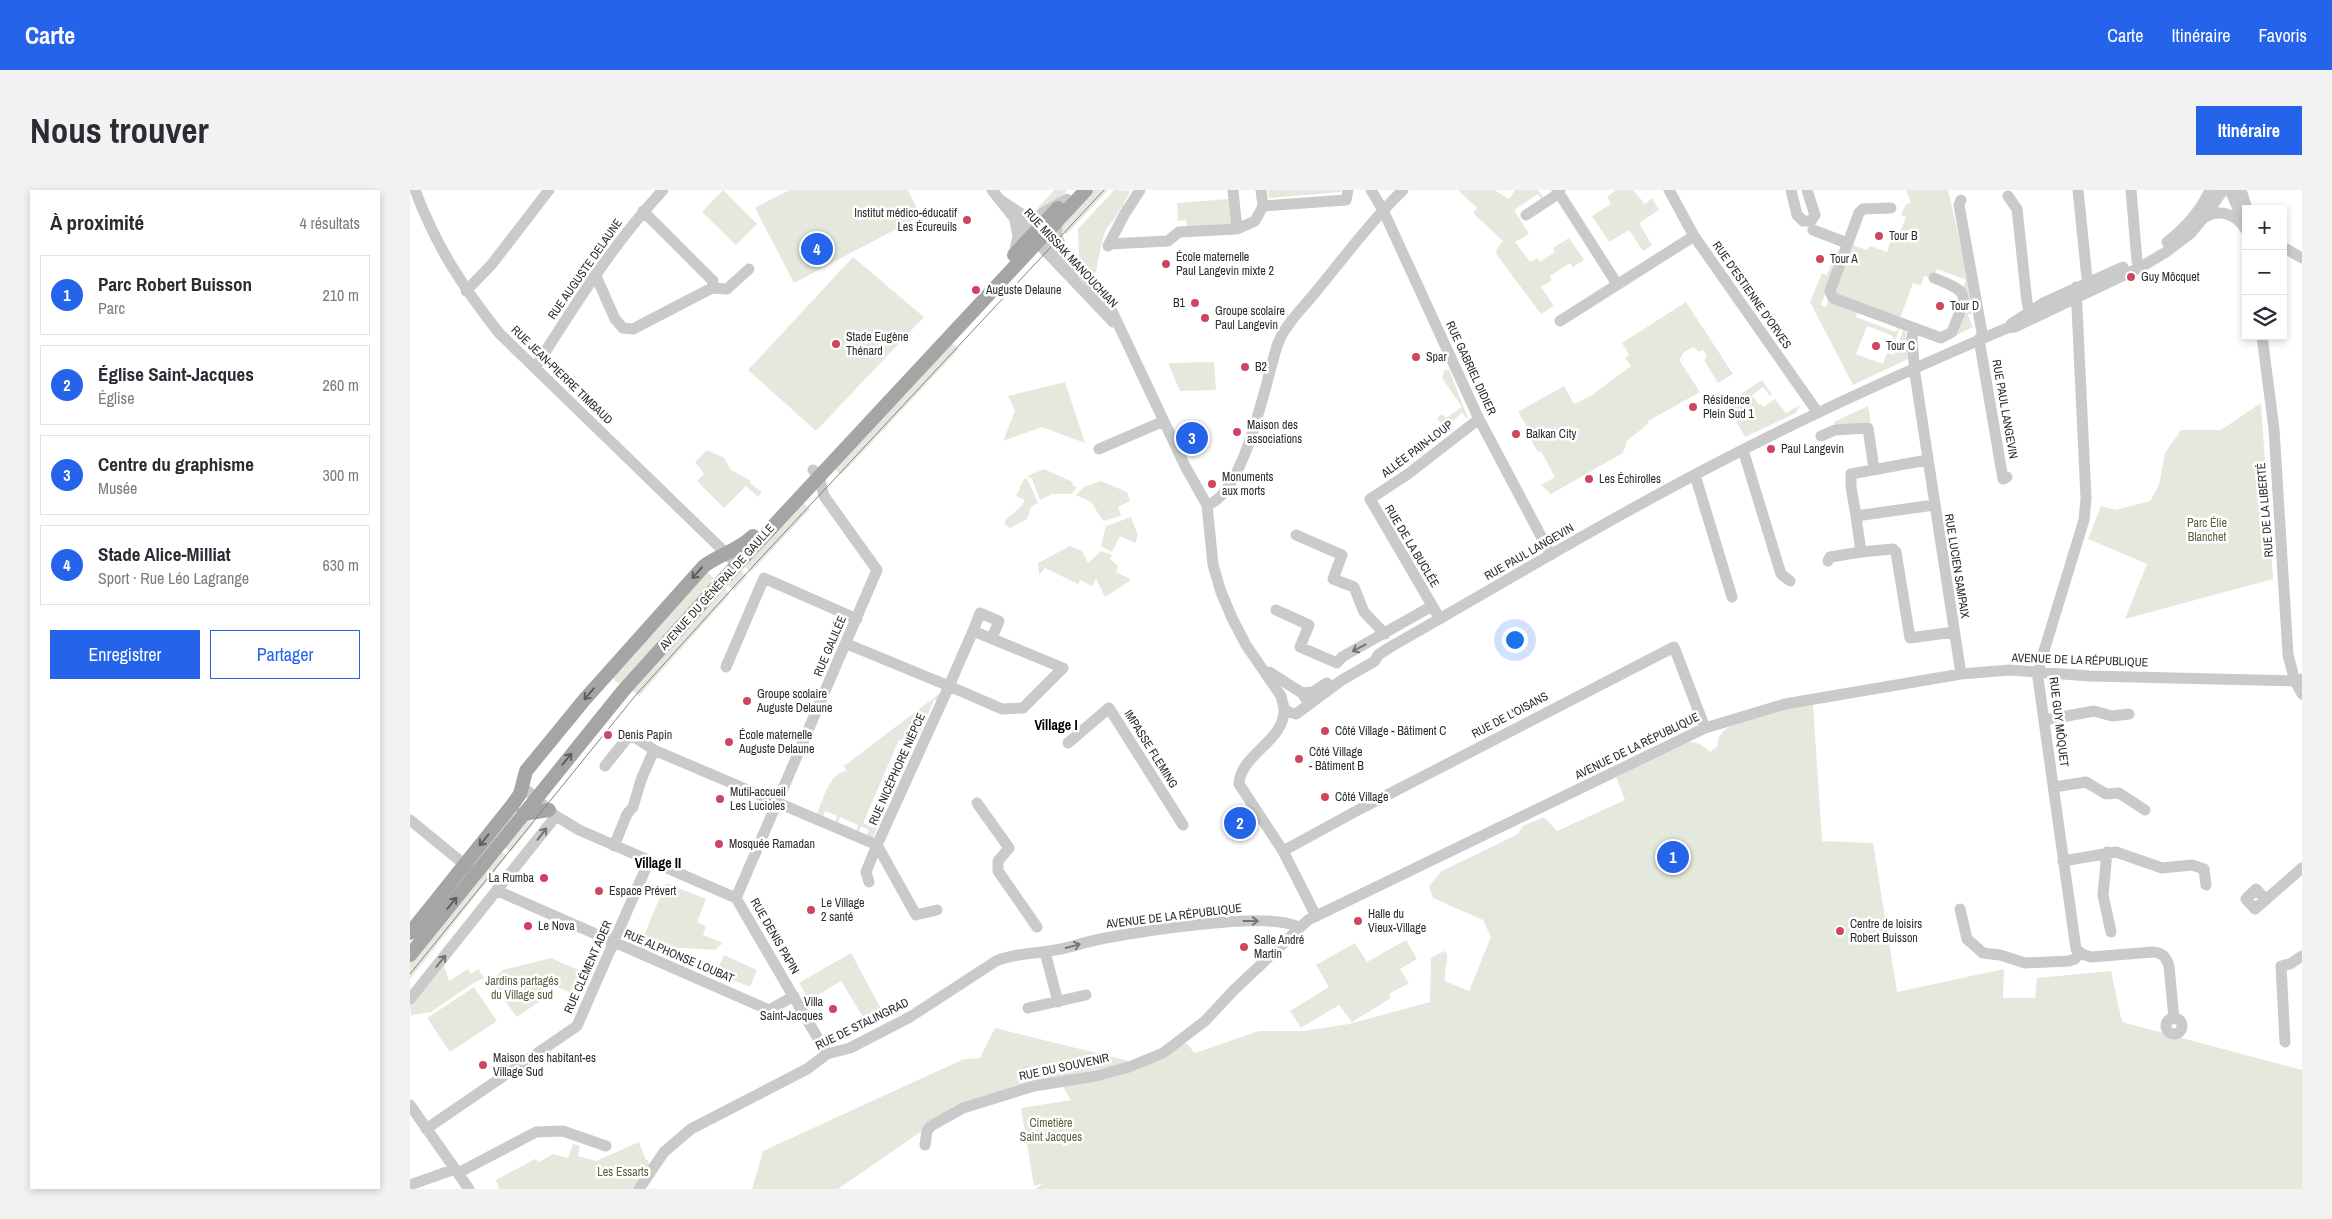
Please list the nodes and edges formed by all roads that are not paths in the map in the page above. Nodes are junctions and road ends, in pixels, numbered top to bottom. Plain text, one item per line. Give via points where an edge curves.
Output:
1 (416, 190) edge
2 (549, 190) edge
3 (663, 190) edge
4 (992, 190) edge
5 (1086, 190) edge
6 (1140, 190) edge
7 (1233, 190) edge
8 (1261, 190) edge
9 (1348, 190) edge
10 (1370, 190) edge
11 (1402, 190) edge
12 (1669, 190) edge
13 (1791, 190) edge
14 (1807, 190) edge
15 (2078, 190) edge
16 (2131, 190) edge
17 (2223, 190) edge
18 (2230, 190) edge
19 (2243, 190) edge
20 (1558, 191) edge
21 (2211, 191) edge
22 (1072, 194) edge
23 (2008, 196) dead end
24 (1961, 200) dead end
25 (1005, 205) junction
26 (2246, 205) edge
27 (1264, 206) junction
28 (1891, 208) dead end
29 (1383, 210) junction
30 (643, 211) junction
31 (1526, 214) dead end
32 (1017, 216) junction
33 (2242, 218) edge
34 (2203, 219) junction
35 (1058, 220) junction
36 (2242, 224) edge
37 (1237, 229) junction
38 (1813, 230) dead end
39 (1037, 236) junction
40 (1694, 236) junction
41 (1847, 243) junction
42 (2287, 249) edge
43 (1050, 257) junction
44 (2302, 258) edge
45 (2139, 264) junction
46 (1011, 267) junction
47 (749, 269) dead end
48 (1080, 272) junction
49 (595, 274) junction
50 (1934, 278) dead end
51 (1617, 284) junction
52 (2088, 286) junction
53 (712, 288) junction
54 (466, 291) junction
55 (2076, 292) junction
56 (2030, 315) junction
57 (1560, 321) dead end
58 (1913, 329) junction
59 (1122, 333) junction
60 (1981, 339) junction
61 (2263, 340) edge
62 (535, 368) junction
63 (1914, 369) junction
64 (1818, 413) junction
65 (1479, 419) junction
66 (1164, 421) junction
67 (1821, 436) dead end
68 (1099, 449) dead end
69 (1743, 450) junction
70 (1927, 460) junction
71 (1874, 469) junction
72 (816, 473) junction
73 (1695, 476) junction
74 (2007, 477) dead end
75 (824, 496) junction
76 (800, 497) junction
77 (1370, 499) joint
78 (1207, 505) junction
79 (1934, 505) junction
80 (1856, 516) junction
81 (1296, 535) dead end
82 (1861, 552) junction
83 (725, 553) junction
84 (1551, 555) junction
85 (1828, 561) dead end
86 (737, 564) junction
87 (1790, 581) dead end
88 (1732, 597) dead end
89 (1432, 606) junction
90 (1276, 610) dead end
91 (857, 619) junction
92 (1440, 619) junction
93 (973, 631) junction
94 (1954, 632) junction
95 (1385, 634) junction
96 (992, 638) junction
97 (847, 644) junction
98 (2289, 658) junction
99 (2302, 664) edge
100 (1262, 666) junction
101 (726, 667) dead end
102 (1341, 672) junction
103 (2039, 672) junction
104 (1961, 674) junction
105 (2298, 680) edge
106 (949, 686) junction
107 (1299, 692) junction
108 (2302, 694) edge
109 (1284, 706) junction
110 (1302, 711) junction
111 (2129, 714) dead end
112 (2045, 720) junction
113 (1705, 728) junction
114 (1276, 733) junction
115 (1068, 743) dead end
116 (654, 750) junction
117 (605, 766) dead end
118 (522, 786) junction
119 (2054, 787) junction
120 (536, 798) junction
121 (776, 803) junction
122 (977, 803) dead end
123 (2145, 810) dead end
124 (552, 813) junction
125 (523, 814) junction
126 (410, 820) edge
127 (1183, 824) dead end
128 (877, 845) junction
129 (614, 846) junction
130 (1283, 851) junction
131 (2107, 852) junction
132 (2063, 860) junction
133 (649, 861) junction
134 (2302, 868) edge
135 (470, 869) junction
136 (869, 882) dead end
137 (2206, 885) dead end
138 (498, 891) junction
139 (736, 898) junction
140 (2266, 900) dead end
141 (1960, 909) dead end
142 (937, 910) dead end
143 (1316, 916) junction
144 (1037, 927) dead end
145 (1298, 928) junction
146 (2111, 932) dead end
147 (410, 933) edge
148 (614, 943) junction
149 (1045, 952) junction
150 (2079, 953) junction
151 (410, 955) edge
152 (1008, 956) joint
153 (2302, 956) edge
154 (1086, 995) dead end
155 (794, 996) junction
156 (410, 999) edge
157 (1058, 1002) junction
158 (1028, 1008) dead end
159 (2174, 1018) dead end
160 (2284, 1042) dead end
161 (827, 1054) junction
162 (410, 1105) edge
163 (426, 1129) junction
164 (925, 1145) dead end
165 (606, 1146) dead end
166 (456, 1171) junction
167 (410, 1185) edge
168 (470, 1189) edge
169 (639, 1189) edge

1 - 54 street, RUE JEAN-PIERRE TIMBAUD via 425,216
2 - 54 street via 492,264
3 - 30 street, RUE AUGUSTE DELAUNE
4 - 25 street, RUE MISSAK MANOUCHIAN
5 - 35 main road
6 - 37 street via 1109,245 1168,241 1180,232
7 - 37 street
8 - 27 street
9 - 27 street via 1346,200
10 - 29 street, RUE GABRIEL DIDIER
11 - 29 street
12 - 40 street, RUE D'ESTIENNE D'ORVES
13 - 14 street via 1797,215 1803,221 1811,221 1815,215
15 - 52 street
16 - 45 street
17 - 34 street, RUE PAUL LANGEVIN
18 - 33 street
19 - 26 street
20 - 31 street
20 - 51 street
21 - 45 street, RUE PAUL LANGEVIN via 2178,233
22 - 32 street via 1043,215 1034,218
22 - 39 main road
23 - 56 street via 2016,209
24 - 60 street, RUE PAUL LANGEVIN via 1959,205
25 - 32 street, RUE MISSAK MANOUCHIAN
25 - 39 street
27 - 37 street via 1255,221
28 - 41 street via 1863,209
29 - 65 street, RUE GABRIEL DIDIER
29 - 78 street via 1281,335 1257,422 1246,449 1224,494 1216,503
30 - 49 street, RUE AUGUSTE DELAUNE
30 - 53 street via 713,281
32 - 39 street, RUE MISSAK MANOUCHIAN
32 - 46 street via 1018,236
34 - 36 street via 2218,212 2236,218
34 - 45 street, RUE PAUL LANGEVIN via 2166,252
35 - 39 main road
35 - 48 street via 1059,244
38 - 41 street
39 - 43 street, RUE MISSAK MANOUCHIAN
39 - 46 main road, AVENUE DU GÉNÉRAL DE GAULLE
39 - 46 street
39 - 48 street, RUE MISSAK MANOUCHIAN
40 - 51 street
40 - 64 street, RUE D'ESTIENNE D'ORVES
41 - 58 street via 1830,291 1833,298
42 - 44 street
43 - 46 street via 1036,255
43 - 59 street, RUE MISSAK MANOUCHIAN via 1081,286
45 - 52 street, RUE PAUL LANGEVIN
46 - 72 main road, AVENUE DU GÉNÉRAL DE GAULLE
46 - 72 main road, AVENUE DU GÉNÉRAL DE GAULLE
47 - 53 street via 728,289
48 - 59 street, RUE MISSAK MANOUCHIAN via 1098,290
49 - 53 street via 615,319 623,328 633,329
49 - 62 street, RUE AUGUSTE DELAUNE
50 - 58 street via 1962,292 1964,300 1952,332 1941,338
51 - 57 street
52 - 55 street, RUE PAUL LANGEVIN
54 - 62 street, RUE JEAN-PIERRE TIMBAUD via 499,333
55 - 56 street, RUE PAUL LANGEVIN
55 - 103 street, RUE GUY MÔQUET via 2086,498 2084,520
56 - 60 street, RUE PAUL LANGEVIN via 2015,327
58 - 63 street
59 - 66 street, RUE MISSAK MANOUCHIAN
60 - 63 street, RUE PAUL LANGEVIN
60 - 74 street, RUE PAUL LANGEVIN via 2003,479
61 - 98 street, RUE DE LA LIBERTÉ via 2274,429
62 - 83 street, RUE JEAN-PIERRE TIMBAUD
63 - 64 street, RUE PAUL LANGEVIN
63 - 70 street, RUE LUCIEN SAMPAIX
64 - 69 street, RUE PAUL LANGEVIN
65 - 77 street, ALLÉE PAIN-LOUP
65 - 84 street, RUE GABRIEL DIDIER
66 - 68 street
66 - 78 street, RUE MISSAK MANOUCHIAN
67 - 71 street via 1835,430 1868,428
69 - 73 street, RUE PAUL LANGEVIN
69 - 87 street via 1781,574
70 - 71 street
70 - 79 street, RUE LUCIEN SAMPAIX
71 - 80 street via 1854,472 1850,477
72 - 75 street, RUE GALILÉE
72 - 76 main road, AVENUE DU GÉNÉRAL DE GAULLE
72 - 83 main road, AVENUE DU GÉNÉRAL DE GAULLE via 742,547
73 - 84 street, RUE PAUL LANGEVIN
73 - 88 street
75 - 76 street
75 - 91 street, RUE GALILÉE via 877,570
76 - 86 main road, AVENUE DU GÉNÉRAL DE GAULLE
77 - 89 street, RUE DE LA BUCLÉE
78 - 100 street via 1213,565 1221,592 1246,645
79 - 80 street, RUE LUCIEN SAMPAIX
79 - 94 street, RUE LUCIEN SAMPAIX
80 - 82 street
81 - 95 street via 1342,555 1333,579 1354,587 1364,612
82 - 85 street, RUE LUCIEN SAMPAIX via 1830,557
82 - 94 street, RUE LUCIEN SAMPAIX via 1893,549 1896,552 1910,638
83 - 86 street, RUE JEAN-PIERRE TIMBAUD
83 -> 118 main road, AVENUE DU GÉNÉRAL DE GAULLE via 704,566 585,699 526,771
84 - 92 street, RUE PAUL LANGEVIN
120 -> 86 main road, AVENUE DU GÉNÉRAL DE GAULLE via 623,691
89 - 92 street, RUE DE LA BUCLÉE
89 - 95 street, RUE DE LA BUCLÉE
90 - 102 street via 1309,625 1300,647
91 - 97 street, RUE GALILÉE
91 - 101 street via 764,578
92 - 102 street, RUE PAUL LANGEVIN
93 - 96 street
93 - 96 street, RUE NICÉPHORE NIÈPCE via 980,613 999,621
93 - 106 street, RUE NICÉPHORE NIÈPCE
94 - 104 street, RUE LUCIEN SAMPAIX
95 -> 102 street, RUE DE LA BUCLÉE via 1342,657
96 - 106 street via 1063,668 1022,708 1002,709
97 - 106 street
97 - 121 street, RUE GALILÉE
98 - 99 street
98 - 105 street, RUE DE LA LIBERTÉ
100 - 107 street
100 - 109 street
102 - 107 street, RUE PAUL LANGEVIN via 1317,690
102 - 110 street, RUE PAUL LANGEVIN
103 - 104 street, AVENUE DE LA RÉPUBLIQUE via 2009,670
103 - 105 street, AVENUE DE LA RÉPUBLIQUE
103 - 112 street, RUE GUY MÔQUET
104 - 113 street, AVENUE DE LA RÉPUBLIQUE via 1785,704
105 - 108 street
106 - 128 street, RUE NICÉPHORE NIÈPCE
107 - 109 street via 1288,692
107 - 110 street via 1306,699
109 - 110 street via 1292,713
109 - 114 street via 1283,724
110 - 114 street
111 - 112 street via 2112,716 2094,711
112 - 119 street, RUE GUY MÔQUET
113 - 130 street, RUE DE L'OISANS via 1674,647
113 - 143 street, AVENUE DE LA RÉPUBLIQUE
114 - 130 street via 1244,770 1239,784
115 - 127 street, IMPASSE FLEMING via 1109,708
116 - 117 street, RUE NICÉPHORE NIÈPCE via 636,738 628,737
116 - 121 street, RUE NICÉPHORE NIÈPCE
116 - 129 street via 634,807 627,814
118 - 120 street, RUE DENIS PAPIN
118 -> 135 main road, AVENUE DU GÉNÉRAL DE GAULLE via 520,794
119 - 123 street via 2086,782 2106,794 2119,793
119 - 132 street, RUE GUY MÔQUET
120 - 124 street, RUE DENIS PAPIN
120 - 125 main road, AVENUE DU GÉNÉRAL DE GAULLE
121 - 128 street, RUE NICÉPHORE NIÈPCE
121 - 139 street, RUE GALILÉE
122 - 144 street via 1009,848 998,861 998,871
124 - 125 main road
124 - 129 street, RUE DENIS PAPIN
138 -> 124 street
125 - 135 main road, AVENUE DU GÉNÉRAL DE GAULLE
126 - 135 street
128 - 136 street via 866,872
128 - 142 street via 916,915
129 - 133 street, RUE DENIS PAPIN
130 - 143 street
131 - 132 street
131 - 137 street via 2116,852 2162,868 2200,867 2204,869
131 - 146 street via 2103,895
132 - 150 street, RUE GUY MÔQUET via 2074,946
133 - 139 street, RUE DENIS PAPIN
133 - 148 street, RUE CLÉMENT ADER
134 - 140 street
135 - 147 main road, AVENUE DU GÉNÉRAL DE GAULLE
151 -> 135 main road, AVENUE DU GÉNÉRAL DE GAULLE
138 - 148 street, RUE ALPHONSE LOUBAT
156 -> 138 street
139 - 155 street, RUE DENIS PAPIN
141 - 150 street via 1967,939 1983,953 2025,963 2069,961
143 - 145 street, AVENUE DE LA RÉPUBLIQUE
149 -> 145 street, AVENUE DE LA RÉPUBLIQUE via 1113,937 1231,922 1281,922
145 - 164 street, RUE DU SOUVENIR via 1205,1021 1162,1053 1129,1067 1034,1086 963,1108 931,1126
148 - 155 street, RUE ALPHONSE LOUBAT via 769,1010
148 - 163 street, RUE CLÉMENT ADER via 577,1026
149 - 152 street, AVENUE DE LA RÉPUBLIQUE
149 - 157 street
150 - 159 street via 2091,957 2162,954 2169,966
152 - 161 street, RUE DE STALINGRAD via 910,1017 850,1048
153 - 160 street via 2281,966
154 - 157 street
155 - 161 street, RUE DENIS PAPIN
157 - 158 street
161 - 169 street, RUE DE STALINGRAD via 807,1070 681,1136 664,1152
162 - 163 street
163 - 166 street
165 - 166 street via 563,1131 536,1132
166 - 167 street
166 - 168 street

